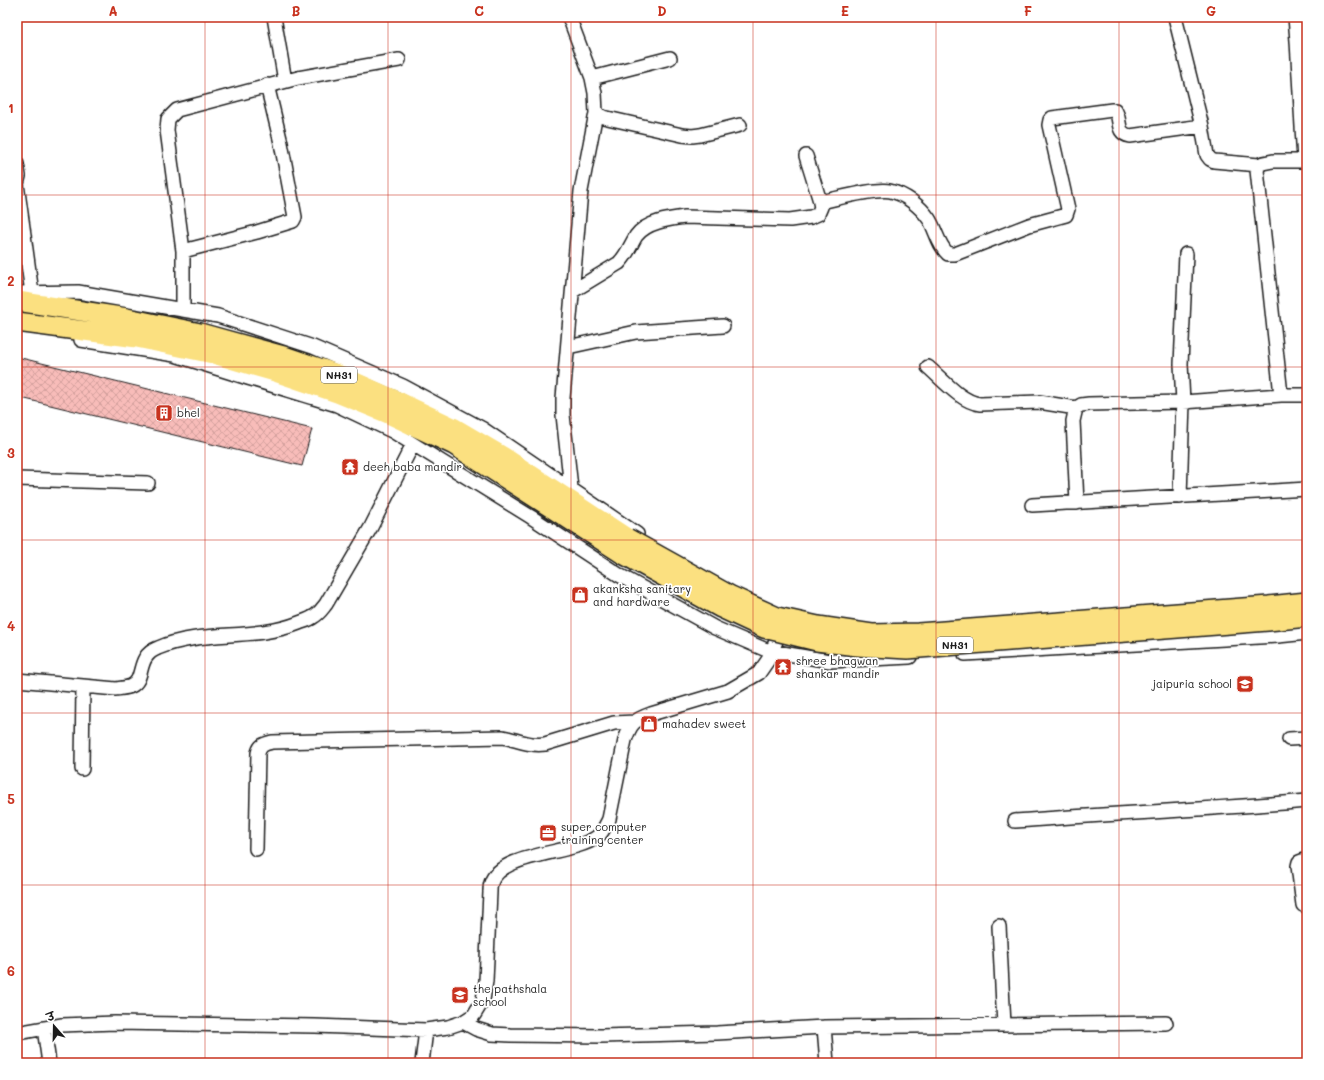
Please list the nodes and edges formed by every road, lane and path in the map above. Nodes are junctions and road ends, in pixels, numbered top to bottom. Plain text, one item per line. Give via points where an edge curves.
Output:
1 (274, 17) edge
2 (1176, 17) edge
3 (1295, 17) edge
4 (571, 18) edge
5 (1302, 41) edge
6 (670, 58) dead end
7 (399, 60) dead end
8 (592, 78) junction
9 (285, 81) junction
10 (267, 85) junction
11 (596, 113) junction
12 (740, 125) dead end
13 (1202, 126) junction
14 (806, 156) dead end
15 (1306, 161) edge
16 (17, 164) edge
17 (1259, 165) junction
18 (820, 202) junction
19 (183, 251) junction
20 (1186, 254) dead end
21 (573, 292) junction
22 (17, 293) edge
23 (25, 297) edge
24 (183, 310) junction
25 (17, 322) edge
26 (723, 326) dead end
27 (17, 327) edge
28 (568, 347) junction
29 (928, 367) dead end
30 (1281, 395) junction
31 (1307, 395) edge
32 (1183, 402) junction
33 (1076, 408) junction
34 (413, 444) junction
35 (17, 479) edge
36 (148, 483) dead end
37 (571, 488) junction
38 (1307, 489) edge
39 (1180, 497) junction
40 (1077, 503) junction
41 (1032, 505) dead end
42 (625, 546) junction
43 (1307, 595) edge
44 (1307, 602) edge
45 (788, 614) junction
46 (1307, 617) edge
47 (1307, 633) edge
48 (772, 651) junction
49 (17, 680) edge
50 (84, 686) junction
51 (634, 722) junction
52 (1307, 738) edge
53 (1289, 739) dead end
54 (82, 769) dead end
55 (1307, 801) edge
56 (1015, 821) dead end
57 (256, 848) dead end
58 (1307, 859) edge
59 (1303, 905) dead end
60 (999, 926) dead end
61 (463, 1022) junction
62 (1166, 1023) dead end
63 (1004, 1025) junction
64 (824, 1027) junction
65 (44, 1028) junction
66 (426, 1030) junction
67 (17, 1033) edge
68 (49, 1063) edge
69 (422, 1063) edge
70 (828, 1063) edge

1 - 9 street
2 - 13 street
3 - 5 street
4 - 8 street
5 - 15 street
6 - 8 street
7 - 9 street
8 - 11 street
9 - 10 street
10 - 19 street via 177,110 168,119 167,130
10 - 19 street via 295,218 293,221 256,232
11 - 12 street via 603,117 692,136
11 - 21 street via 581,191
13 - 17 street via 1205,148 1210,159
13 - 18 street via 1130,136 1124,135 1121,131 1115,110 1052,118 1049,125 1068,209 1066,215 1029,225 955,254 948,254 943,250 935,228 923,211 900,195 879,190
14 - 18 street
15 - 17 street
16 - 23 street
17 - 30 street via 1257,175
18 - 21 street via 818,214 790,220 685,217 652,224 637,235 626,256 619,263
19 - 24 street
20 - 32 street via 1180,364
21 - 28 street
22 - 23 street
23 - 24 street via 78,292
23 - 42 highway, NH31 via 200,333 287,356 337,374 452,427 504,457
24 - 37 street via 218,316 314,347 403,386 483,429
25 - 42 highway, NH31 via 137,338 213,354 337,393 454,445
26 - 28 street via 636,332
27 - 34 street via 38,333 175,354 337,405
28 - 37 street via 563,416
29 - 33 street via 972,403 1039,402
30 - 31 street
30 - 32 street
32 - 33 street via 1089,404
32 - 39 street
33 - 40 street via 1073,421
34 - 48 street via 531,517 619,576 715,628
34 - 50 street via 371,527 326,604 312,618 287,628 176,642 150,652 145,657 138,678 130,686 116,689
35 - 36 street
37 - 45 street via 651,543 735,592
38 - 39 street
39 - 40 street
40 - 41 street
42 - 44 highway, NH31, bridge via 776,617 872,634 918,634
42 - 46 highway, NH31, bridge via 721,608 764,628 817,641 857,646 907,649
43 - 45 street via 929,624 849,625
45 - 48 street
47 - 48 street via 830,661
48 - 51 street via 759,673 728,691 651,714
49 - 50 street
50 - 54 street
51 - 57 street via 614,723 538,745 529,745 503,737 263,744 258,753
51 - 61 street via 625,740 609,819 598,836 589,841 510,864 497,874 491,883 483,1000 474,1015
52 - 53 street
55 - 56 street
58 - 59 street via 1299,862 1298,866
60 - 63 street
61 - 64 street via 492,1034 517,1036 717,1033
61 - 66 street
62 - 63 street
63 - 64 street
64 - 70 street
65 - 66 street via 115,1023
65 - 67 street
65 - 68 street
66 - 69 street

